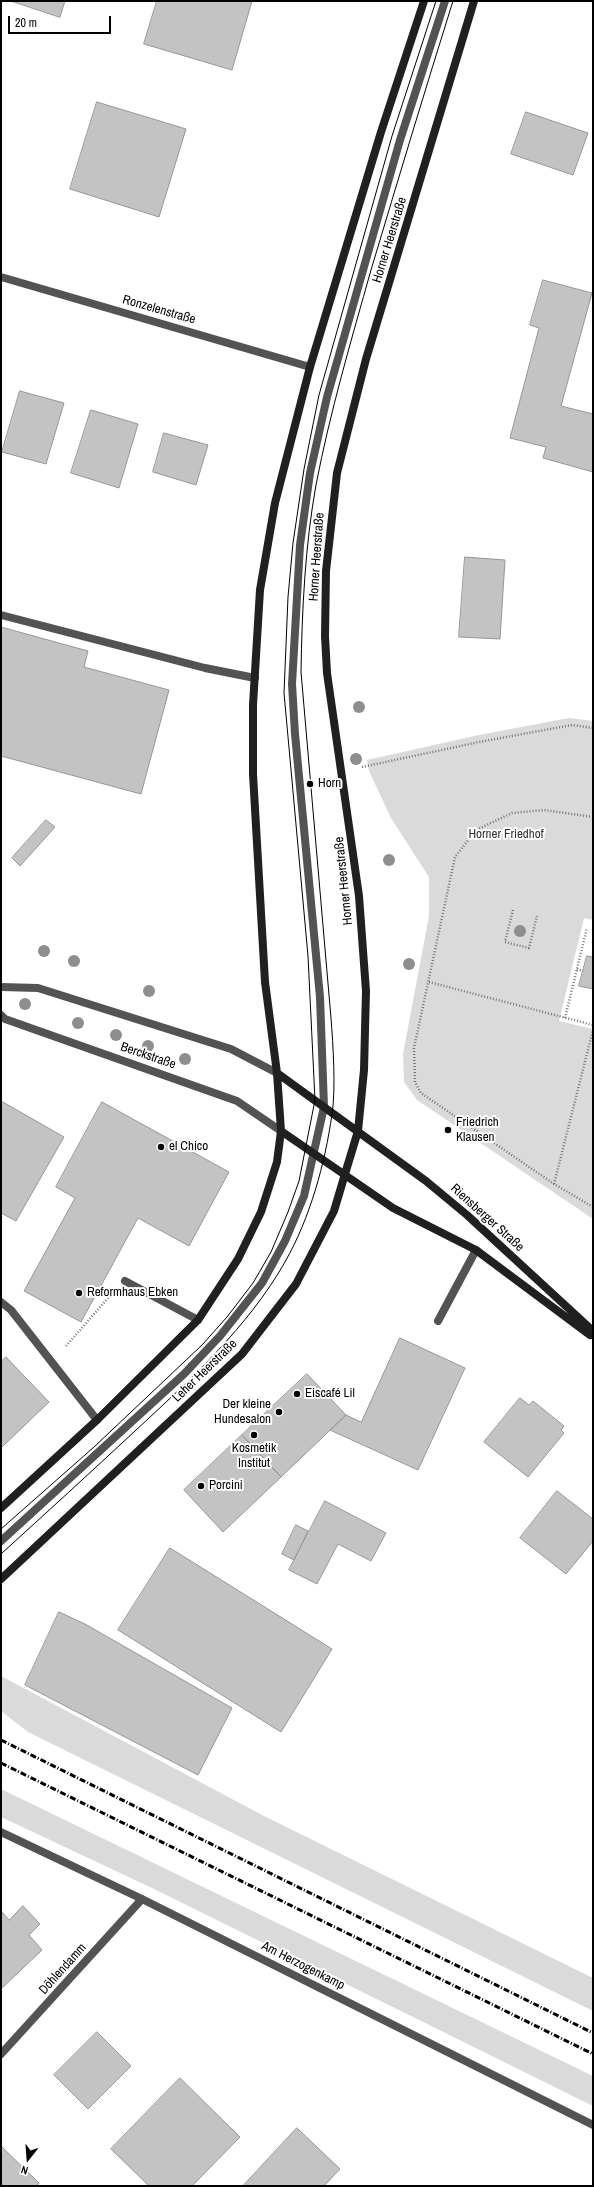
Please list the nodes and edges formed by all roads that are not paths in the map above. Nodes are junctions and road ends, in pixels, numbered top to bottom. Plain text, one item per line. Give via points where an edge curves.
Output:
1 (424, 1) edge
2 (445, 1) edge
3 (474, 1) edge
4 (1, 277) edge
5 (310, 367) junction
6 (1, 615) edge
7 (255, 678) junction
8 (1, 987) edge
9 (1, 1015) edge
10 (277, 1073) junction
11 (324, 1106) junction
12 (281, 1131) junction
13 (358, 1131) junction
14 (314, 1153) junction
15 (345, 1174) junction
16 (476, 1250) junction
17 (125, 1281) road end
18 (1, 1302) edge
19 (198, 1320) junction
20 (438, 1321) dead end
21 (593, 1331) edge
22 (593, 1337) edge
23 (97, 1420) junction
24 (1, 1508) edge
25 (1, 1541) edge
26 (1, 1579) edge
27 (1, 1832) edge
28 (142, 1900) junction
29 (1, 2054) edge
30 (593, 2125) edge

1 - 5 main road via 381,132
2 - 11 street via 400,140 327,396 310,473 300,545 292,684 320,997
3 - 13 main road, Horner Heerstraße via 366,359 337,473 326,571 327,673 359,896 366,991 364,1070
4 - 5 street, Ronzelenstraße
5 - 7 main road via 275,503 260,590
6 - 7 street via 205,668
7 - 10 main road via 253,774 265,982
8 - 10 street via 38,988 231,1049
9 - 12 street, Berckstraße via 5,1019 237,1102
10 - 11 main road, Riensberger Straße
10 - 12 main road
11 - 13 main road, Riensberger Straße
11 - 14 street
12 - 14 main road
12 - 19 main road via 278,1162 261,1212 238,1258
13 - 15 main road, Leher Heerstraße
13 - 21 main road, Riensberger Straße via 467,1215
14 - 15 main road
14 - 25 street via 304,1196 285,1241 262,1282 240,1312 184,1374
15 - 16 main road via 393,1208
15 - 26 main road, Leher Heerstraße via 334,1211 296,1284 242,1354
16 - 20 street
16 - 22 main road
17 - 19 street
18 - 23 street via 11,1310
19 - 23 main road
23 - 24 main road
27 - 28 street, Am Herzogenkamp
28 - 29 street, Döhlendamm
28 - 30 street, Am Herzogenkamp

